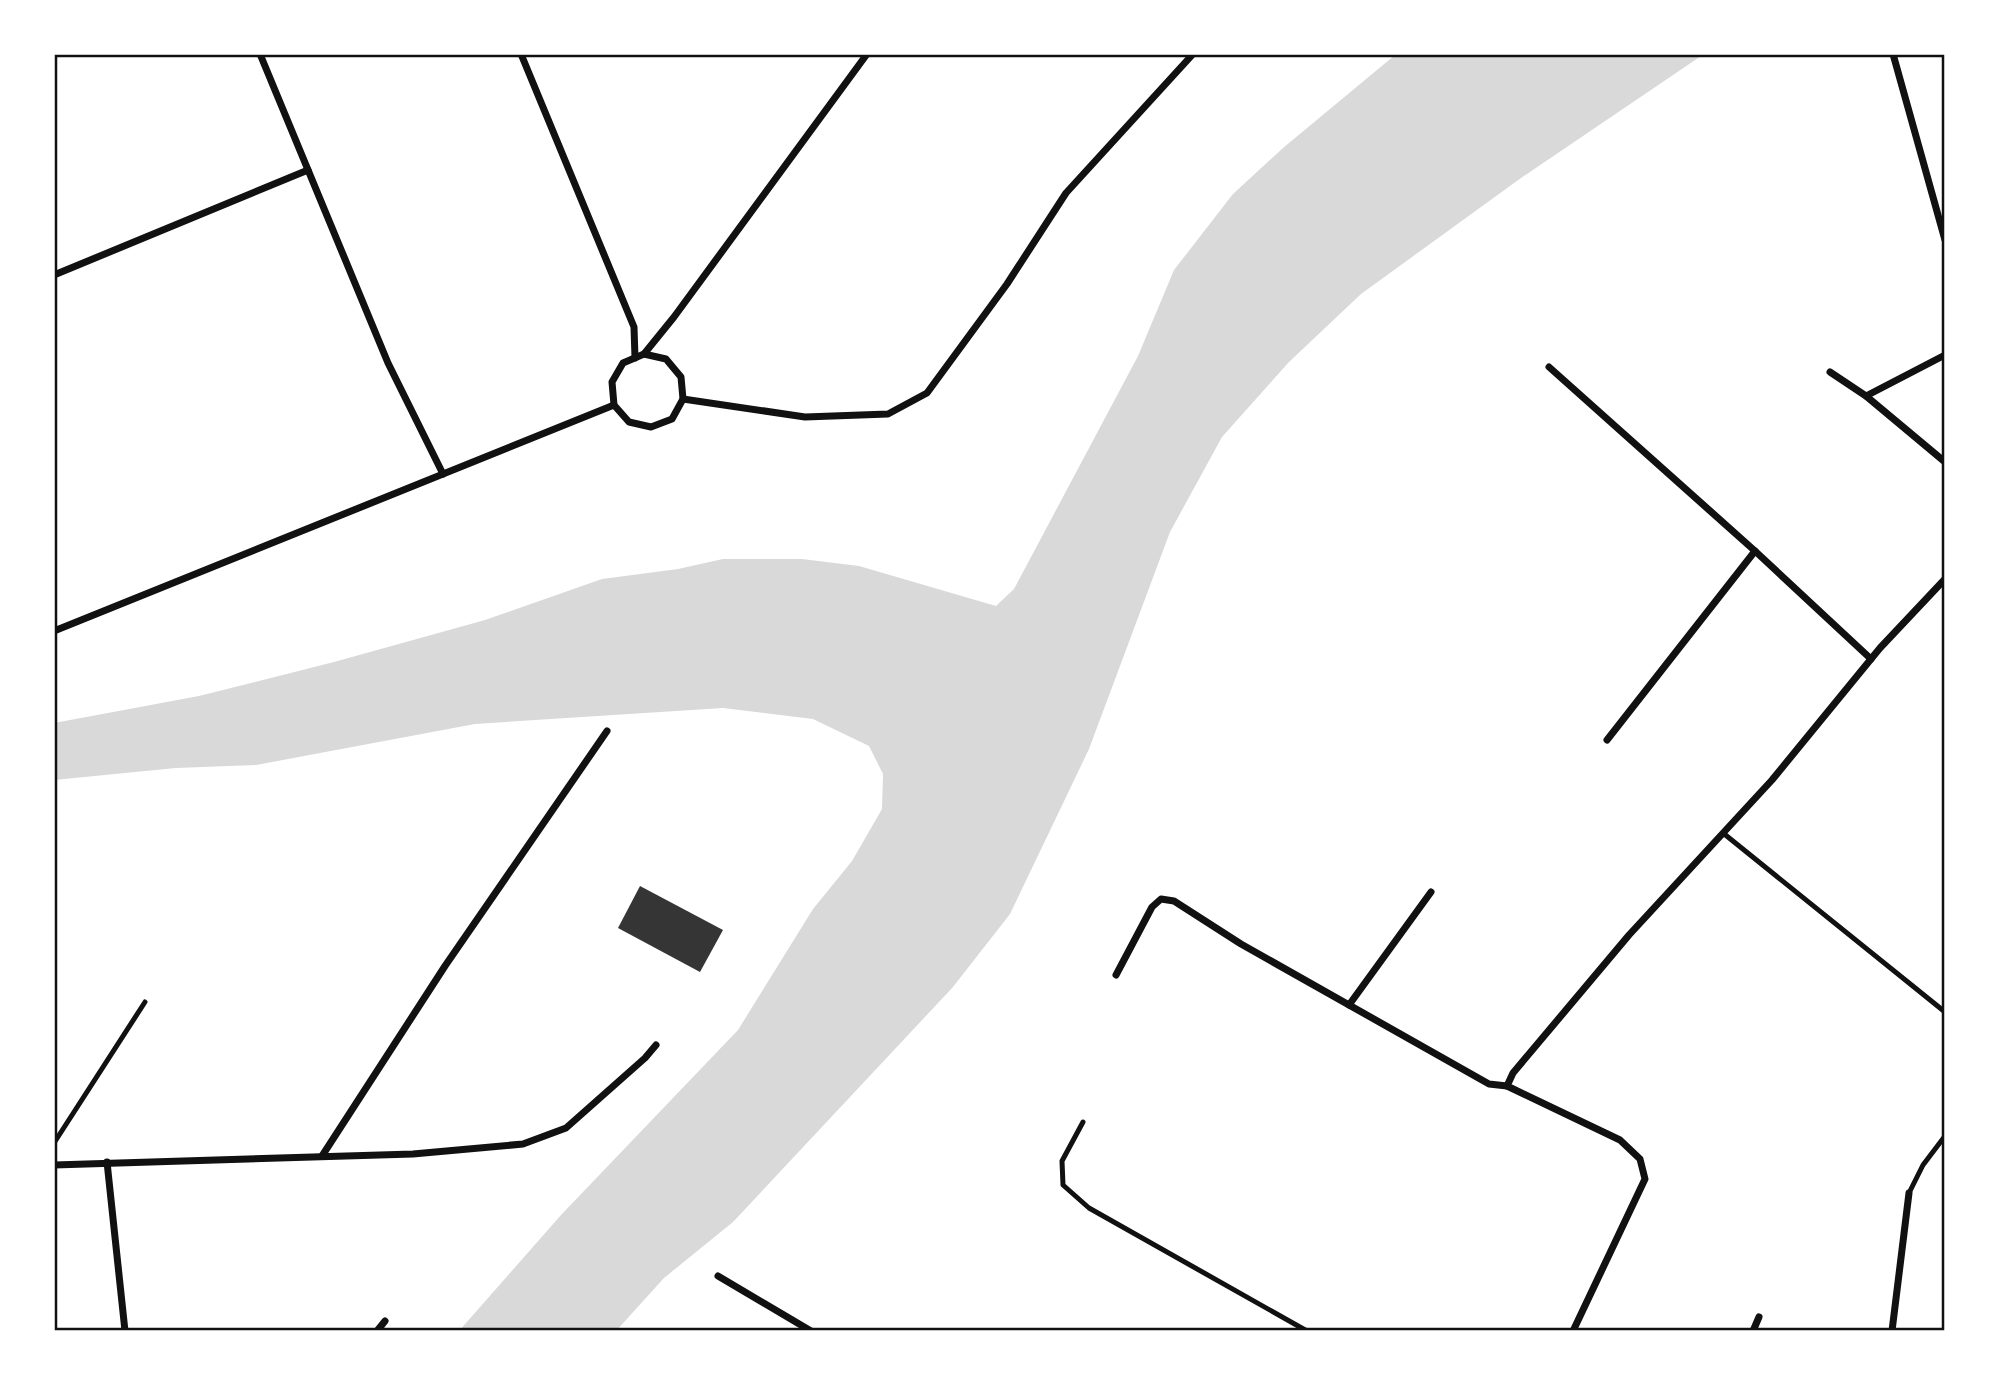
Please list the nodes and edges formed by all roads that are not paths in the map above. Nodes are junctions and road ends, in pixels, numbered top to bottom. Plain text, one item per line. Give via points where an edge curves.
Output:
1 (260, 54) edge
2 (521, 54) edge
3 (867, 54) edge
4 (1193, 54) edge
5 (1892, 54) edge
6 (308, 170) junction
7 (1945, 240) edge
8 (54, 275) edge
9 (644, 354) junction
10 (1945, 355) edge
11 (635, 358) junction
12 (1549, 367) dead end
13 (1830, 372) dead end
14 (1866, 396) junction
15 (683, 399) junction
16 (614, 405) junction
17 (1945, 462) edge
18 (443, 474) junction
19 (1755, 551) junction
20 (1945, 579) edge
21 (54, 631) edge
22 (1871, 659) junction
23 (607, 731) dead end
24 (1607, 740) dead end
25 (1723, 833) junction
26 (1431, 892) dead end
27 (1116, 975) dead end
28 (145, 1002) dead end
29 (1349, 1005) junction
30 (1945, 1012) edge
31 (656, 1045) dead end
32 (1507, 1086) junction
33 (1083, 1122) dead end
34 (1945, 1136) edge
35 (54, 1143) edge
36 (321, 1156) junction
37 (107, 1162) junction
38 (54, 1165) edge
39 (1909, 1193) joint
40 (718, 1276) dead end
41 (1759, 1317) dead end
42 (385, 1321) dead end
43 (125, 1331) edge
44 (377, 1331) edge
45 (811, 1331) edge
46 (1307, 1331) edge
47 (1573, 1331) edge
48 (1753, 1331) edge
49 (1892, 1331) edge

1 - 6 street
2 - 11 street via 634,327
3 - 9 street
4 - 15 street via 1066,193 1007,284 926,393 888,414 805,417
5 - 7 street
6 - 8 street
6 - 18 street via 388,363
9 - 11 street
9 - 15 street via 666,359 681,376
10 - 14 street
11 - 16 street via 623,363 612,383
12 - 19 street
13 - 14 street
14 - 17 street
15 - 16 street via 672,419 651,427 629,422
16 - 18 street
18 - 21 street
19 - 22 street
19 - 24 street
20 - 22 street
22 - 25 street
23 - 36 street
25 - 30 lane
25 - 32 street via 1629,934
26 - 29 street
27 - 29 street via 1161,899 1174,901
28 - 35 lane
29 - 32 street via 1489,1084
31 - 36 street via 566,1128 523,1144
32 - 47 street via 1620,1140 1640,1159 1645,1179
33 - 46 lane via 1062,1161 1063,1185 1089,1208
34 - 39 lane
36 - 37 street
37 - 38 street
37 - 43 street
39 - 49 street
40 - 45 street
41 - 48 street
42 - 44 street

